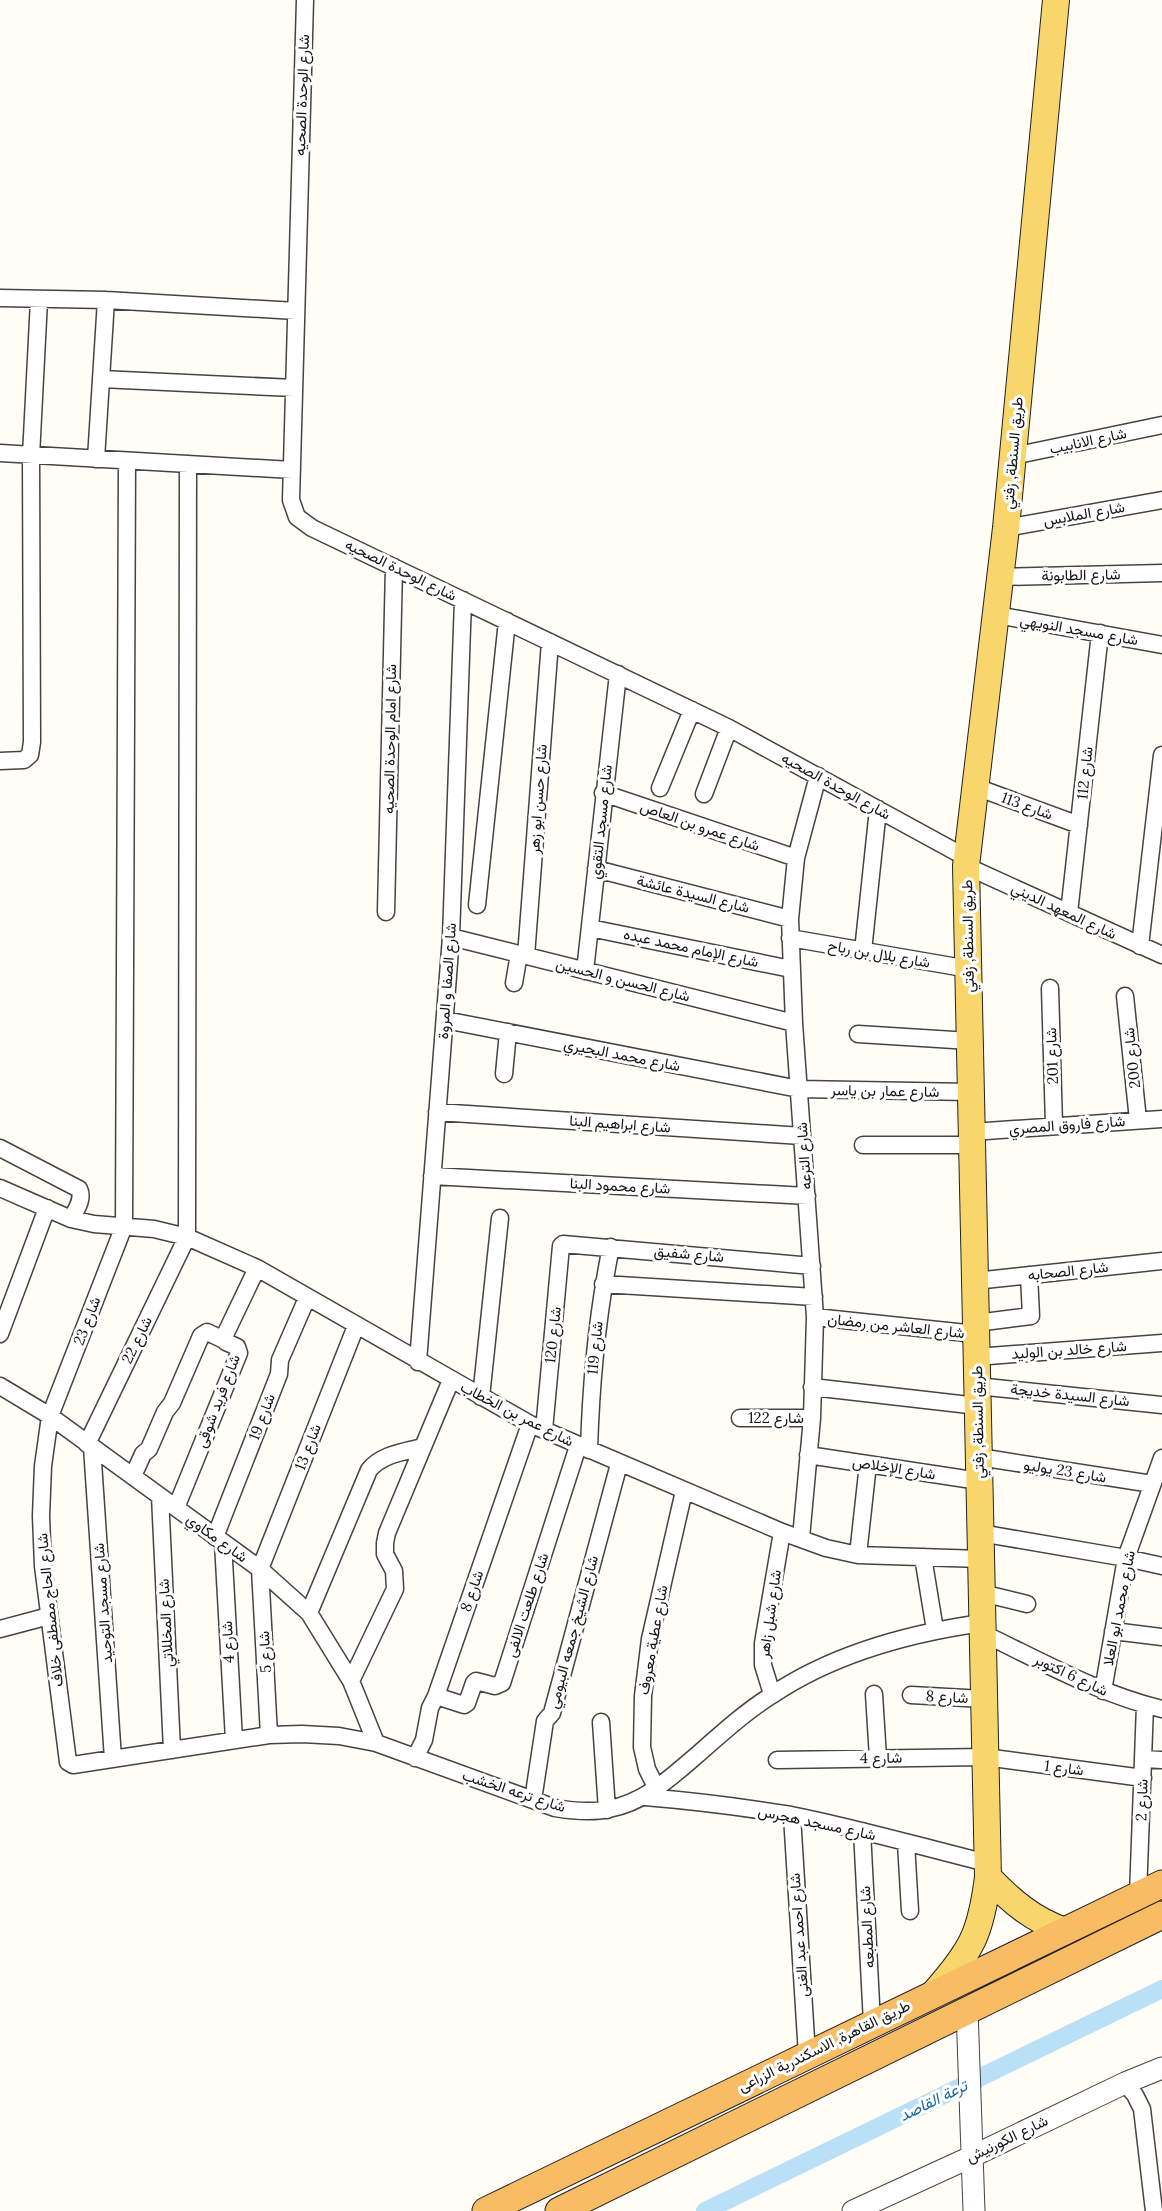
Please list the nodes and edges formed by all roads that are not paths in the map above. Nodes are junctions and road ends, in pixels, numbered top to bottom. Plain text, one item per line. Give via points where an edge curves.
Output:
1 (305, 0) edge
2 (1056, 0) edge
3 (0, 298) edge
4 (39, 300) junction
5 (106, 300) junction
6 (297, 311) junction
7 (101, 379) junction
8 (294, 388) junction
9 (1162, 425) edge
10 (0, 453) edge
11 (32, 456) junction
12 (1013, 456) junction
13 (96, 459) junction
14 (127, 461) junction
15 (188, 464) junction
16 (292, 470) junction
17 (1162, 500) edge
18 (1006, 528) junction
19 (394, 567) junction
20 (1162, 573) edge
21 (1000, 577) junction
22 (463, 600) junction
23 (997, 615) junction
24 (507, 621) junction
25 (1100, 633) junction
26 (550, 642) junction
27 (1162, 645) edge
28 (618, 674) junction
29 (692, 710) junction
30 (729, 728) junction
31 (1162, 755) edge
32 (0, 761) edge
33 (818, 776) junction
34 (976, 787) junction
35 (660, 788) dead end
36 (603, 793) junction
37 (704, 794) dead end
38 (878, 809) junction
39 (1079, 825) junction
40 (796, 858) junction
41 (967, 862) junction
42 (596, 869) junction
43 (477, 905) dead end
44 (386, 912) dead end
45 (1069, 913) junction
46 (790, 919) junction
47 (590, 928) junction
48 (451, 937) junction
49 (790, 939) junction
50 (1140, 946) junction
51 (863, 951) junction
52 (522, 955) junction
53 (1162, 956) edge
54 (791, 969) junction
55 (969, 969) junction
56 (585, 971) junction
57 (514, 983) dead end
58 (1050, 988) dead end
59 (1125, 996) dead end
60 (445, 1020) junction
61 (794, 1023) junction
62 (508, 1032) junction
63 (858, 1034) dead end
64 (970, 1041) junction
65 (504, 1074) dead end
66 (799, 1089) junction
67 (971, 1092) junction
68 (437, 1112) junction
69 (1162, 1119) edge
70 (1138, 1120) junction
71 (1054, 1125) junction
72 (802, 1136) junction
73 (972, 1138) junction
74 (863, 1145) dead end
75 (0, 1148) edge
76 (432, 1176) junction
77 (0, 1188) edge
78 (807, 1196) junction
79 (47, 1208) junction
80 (500, 1218) dead end
81 (71, 1219) junction
82 (124, 1226) junction
83 (187, 1237) junction
84 (566, 1243) joint
85 (611, 1247) junction
86 (1162, 1261) edge
87 (812, 1266) junction
88 (257, 1268) junction
89 (1029, 1275) junction
90 (975, 1281) junction
91 (603, 1284) junction
92 (814, 1296) junction
93 (307, 1298) junction
94 (815, 1317) junction
95 (356, 1326) junction
96 (0, 1334) edge
97 (976, 1338) junction
98 (224, 1340) junction
99 (1162, 1343) edge
100 (418, 1362) junction
101 (451, 1380) junction
102 (0, 1386) edge
103 (812, 1387) junction
104 (977, 1396) junction
105 (481, 1397) junction
106 (1162, 1404) edge
107 (50, 1416) junction
108 (740, 1418) dead end
109 (812, 1418) junction
110 (537, 1427) junction
111 (90, 1445) junction
112 (423, 1447) junction
113 (584, 1448) junction
114 (808, 1455) junction
115 (1162, 1458) edge
116 (619, 1464) junction
117 (868, 1464) junction
118 (979, 1469) junction
119 (133, 1476) junction
120 (684, 1491) junction
121 (1153, 1495) edge
122 (160, 1496) junction
123 (176, 1508) junction
124 (782, 1532) junction
125 (980, 1533) junction
126 (801, 1538) junction
127 (219, 1540) junction
128 (858, 1555) junction
129 (923, 1557) junction
130 (1126, 1558) junction
131 (981, 1559) junction
132 (1162, 1566) edge
133 (260, 1569) junction
134 (982, 1593) junction
135 (1027, 1604) dead end
136 (309, 1613) junction
137 (49, 1616) junction
138 (982, 1628) junction
139 (0, 1629) edge
140 (935, 1630) junction
141 (1113, 1631) junction
142 (1162, 1637) edge
143 (351, 1681) junction
144 (1103, 1691) junction
145 (772, 1694) junction
146 (874, 1694) dead end
147 (911, 1695) dead end
148 (436, 1696) junction
149 (984, 1699) junction
150 (1144, 1705) junction
151 (1162, 1709) edge
152 (601, 1722) dead end
153 (269, 1735) junction
154 (234, 1740) junction
155 (376, 1743) junction
156 (172, 1750) junction
157 (985, 1757) junction
158 (415, 1758) junction
159 (878, 1758) junction
160 (1143, 1759) junction
161 (113, 1760) junction
162 (777, 1760) dead end
163 (1162, 1760) edge
164 (73, 1766) joint
165 (1143, 1778) junction
166 (651, 1793) junction
167 (533, 1800) junction
168 (607, 1810) junction
169 (792, 1816) junction
170 (862, 1831) junction
171 (906, 1843) junction
172 (987, 1870) junction
173 (1150, 1889) edge
174 (910, 1911) dead end
175 (1162, 1915) edge
176 (1065, 1931) junction
177 (1078, 1955) junction
178 (935, 1992) junction
179 (957, 2014) junction
180 (872, 2023) junction
181 (807, 2055) junction
182 (1162, 2068) edge
183 (1125, 2083) junction
184 (1155, 2153) edge
185 (973, 2156) junction
186 (486, 2211) edge
187 (559, 2211) edge
188 (853, 2211) edge
189 (974, 2211) edge
190 (1154, 2211) edge

1 - 6 street, شارع الوحدة الصحيه
2 - 12 main road, طريق السنطة, زفتي
3 - 4 street
4 - 5 street
4 - 11 street
5 - 6 street
5 - 7 street
6 - 8 street, شارع الوحدة الصحيه
7 - 8 street
7 - 13 street
8 - 16 street, شارع الوحدة الصحيه
9 - 12 street, شارع الانابيب
10 - 11 street
11 - 13 street
11 - 32 street via 32,742 30,755 24,760
12 - 18 main road, طريق السنطة, زفتي
13 - 14 street
14 - 15 street
14 - 82 street
15 - 16 street
15 - 83 street
16 - 19 street, شارع الوحدة الصحيه via 291,500 297,517
17 - 18 street, شارع الملابس
18 - 21 main road, طريق السنطة, زفتي
19 - 22 street, شارع الوحدة الصحيه
19 - 44 street, شارع امام الوحدة الصحيه
20 - 21 street, شارع الطابونة
21 - 23 main road, طريق السنطة, زفتي
22 - 24 street, شارع الوحدة الصحيه
22 - 48 street, شارع الصفا و المروة
23 - 25 street, شارع مسجد النويهي
23 - 34 main road, طريق السنطة, زفتي
24 - 26 street, شارع الوحدة الصحيه
24 - 43 street
25 - 27 street, شارع مسجد النويهي
25 - 39 street, شارع 112
26 - 28 street, شارع الوحدة الصحيه
26 - 52 street, شارع حسن ابو زهر
28 - 29 street, شارع الوحدة الصحيه
28 - 36 street, شارع مسجد التقوي
29 - 30 street, شارع الوحدة الصحيه
29 - 35 street
30 - 33 street, شارع الوحدة الصحيه
30 - 37 street
31 - 50 street
33 - 38 street, شارع الوحدة الصحيه
33 - 40 street, شارع الترعه
34 - 39 street, شارع 113
34 - 41 main road, طريق السنطة, زفتي
36 - 40 street, شارع عمرو بن العاص
36 - 42 street, شارع مسجد التقوي
38 - 41 street, شارع الوحدة الصحيه
38 - 51 street
39 - 45 street, شارع 112
40 - 46 street, شارع الترعه
41 - 45 street, شارع المعهد الديني
41 - 55 main road, طريق السنطة, زفتي
42 - 46 street, شارع السيدة عائشة
42 - 47 street, شارع مسجد التقوي
45 - 50 street, شارع المعهد الديني
46 - 49 street, شارع الترعه
47 - 54 street, شارع الإمام محمد عبده
47 - 56 street, شارع مسجد التقوي
48 - 52 street, شارع الحسن و الحسين
48 - 60 street, شارع الصفا و المروة
49 - 51 street, شارع بلال بن رباح
49 - 54 street, شارع الترعه
50 - 53 street, شارع المعهد الديني
51 - 55 street, شارع بلال بن رباح
52 - 56 street, شارع الحسن و الحسين
52 - 57 street, شارع حسن ابو زهر
54 - 61 street, شارع الترعه
55 - 64 main road, طريق السنطة, زفتي
56 - 61 street, شارع الحسن و الحسين
58 - 71 street, شارع 201
59 - 70 street, شارع 200
60 - 62 street, شارع محمد البحيري
60 - 68 street, شارع الصفا و المروة
61 - 66 street, شارع الترعه
62 - 65 street
62 - 66 street, شارع محمد البحيري
63 - 64 street
64 - 67 main road, طريق السنطة, زفتي
66 - 67 street, شارع عمار بن ياسر
66 - 72 street, شارع الترعه
67 - 73 main road, طريق السنطة, زفتي
68 - 72 street, شارع ابراهيم البنا
68 - 76 street, شارع الصفا و المروة
69 - 70 street, شارع فاروق المصري
70 - 71 street, شارع فاروق المصري
71 - 73 street, شارع فاروق المصري
72 - 78 street, شارع الترعه
73 - 74 street, شارع فاروق المصري
73 - 90 main road, طريق السنطة, زفتي
75 - 81 street via 80,1189 81,1200
76 - 78 street, شارع محمود البنا
76 - 100 street, شارع الصفا و المروة
77 - 79 street, شارع عمر بن الخطاب
78 - 87 street, شارع الترعه
79 - 81 street, شارع عمر بن الخطاب
79 - 96 street
80 - 105 street
81 - 82 street, شارع عمر بن الخطاب
82 - 83 street, شارع عمر بن الخطاب
82 - 107 street, شارع 23
83 - 88 street, شارع عمر بن الخطاب
83 - 111 street, شارع 22
84 - 85 street, شارع شفيق
84 - 110 street, شارع 120 via 561,1246
85 - 87 street, شارع شفيق
85 - 91 street, شارع 119
86 - 89 street, شارع الصحابه
87 - 92 street, شارع الترعه
88 - 93 street, شارع عمر بن الخطاب
88 - 98 street, شارع فريد شوقى
89 - 90 street, شارع الصحابه
89 - 97 street via 1030,1316
90 - 97 main road, طريق السنطة, زفتي
91 - 92 street
91 - 113 street, شارع 119
92 - 94 street, شارع الترعه
93 - 95 street, شارع عمر بن الخطاب
93 - 127 street, شارع 19 via 282,1355 279,1374
94 - 97 street, شارع العاشر من رمضان
94 - 103 street, شارع الترعه
95 - 100 street, شارع عمر بن الخطاب
95 - 133 street, شارع 13
97 - 99 street, شارع خالد بن الوليد
97 - 104 main road, طريق السنطة, زفتي
98 - 119 street via 207,1332 201,1336 172,1403
98 - 123 street, شارع فريد شوقى via 237,1347 238,1353
100 - 101 street, شارع عمر بن الخطاب
101 - 105 street, شارع عمر بن الخطاب
101 - 112 street
102 - 107 street, شارع مكاوي
103 - 104 street, شارع السيدة خديجة
103 - 109 street, شارع الترعه
104 - 106 street, شارع السيدة خديجة
104 - 118 main road, طريق السنطة, زفتي
105 - 110 street, شارع عمر بن الخطاب
107 - 111 street, شارع مكاوي
107 - 137 street, شارع الحاج مصطفى خلاف via 41,1516
108 - 109 street, شارع 122
109 - 114 street, شارع الترعه
110 - 113 street, شارع عمر بن الخطاب
110 - 148 street, شارع 8
111 - 119 street, شارع مكاوي
111 - 161 street, شارع مسجد التوحيد
112 - 136 street via 382,1458 369,1470
112 - 143 street via 385,1543 395,1589
113 - 116 street, شارع عمر بن الخطاب
113 - 148 street, شارع طلعت الالفى via 502,1683 495,1686 476,1681 464,1705
114 - 117 street, شارع الإخلاص
114 - 126 street, شارع الترعه
115 - 121 street, شارع محمد ابو العلا
116 - 120 street, شارع عمر بن الخطاب
116 - 167 street, شارع الشيخ جمعه البيومي via 552,1713 545,1721
117 - 118 street, شارع الإخلاص
117 - 128 street
118 - 121 street, شارع 23 يوليو
118 - 125 main road, طريق السنطة, زفتي
119 - 122 street, شارع مكاوي
120 - 124 street, شارع عمر بن الخطاب
120 - 166 street, شارع عطية معروف via 650,1639 642,1696 642,1747
121 - 130 street, شارع محمد ابو العلا
122 - 123 street, شارع مكاوي
122 - 156 street, شارع المخللاتي
123 - 127 street, شارع مكاوي
124 - 126 street, شارع عمر بن الخطاب
124 - 145 street, شارع شبل زاهر via 763,1643 763,1665
125 - 130 street
125 - 131 main road, طريق السنطة, زفتي
126 - 128 street, شارع عمر بن الخطاب
127 - 133 street, شارع مكاوي
127 - 154 street, شارع 4
128 - 129 street, شارع عمر بن الخطاب
129 - 131 street, شارع عمر بن الخطاب
129 - 140 street
130 - 132 street
130 - 141 street, شارع محمد ابو العلا
131 - 134 main road, طريق السنطة, زفتي
133 - 136 street, شارع مكاوي
133 - 153 street, شارع 5
134 - 135 street
134 - 138 main road, طريق السنطة, زفتي
136 - 143 street, شارع مكاوي
137 - 139 street
137 - 164 street, شارع الحاج مصطفى خلاف via 66,1759
138 - 140 street, شارع ترعه الخشب
138 - 144 street, شارع 6 اكتوبر
138 - 149 main road, طريق السنطة, زفتي
140 - 145 street, شارع ترعه الخشب via 883,1644 821,1668
141 - 142 street
141 - 144 street, شارع محمد ابو العلا
143 - 155 street, شارع مكاوي
144 - 150 street, شارع 6 اكتوبر
145 - 166 street, شارع ترعه الخشب
146 - 159 street
147 - 149 street, شارع 8
148 - 158 street, شارع 8
149 - 157 main road, طريق السنطة, زفتي
150 - 151 street, شارع 6 اكتوبر
150 - 160 street, شارع 2
152 - 168 street
153 - 154 street, شارع ترعه الخشب
153 - 155 street, شارع ترعه الخشب via 339,1736
154 - 156 street, شارع ترعه الخشب
155 - 158 street, شارع ترعه الخشب
156 - 161 street, شارع ترعه الخشب
157 - 159 street, شارع 4
157 - 165 street, شارع 1
157 - 172 main road, طريق السنطة, زفتي
158 - 167 street, شارع ترعه الخشب
159 - 162 street, شارع 4
160 - 163 street
160 - 165 street, شارع 2
161 - 164 street, شارع ترعه الخشب
165 - 173 street, شارع 2
166 - 168 street, شارع ترعه الخشب
166 - 169 street, شارع مسجد هجرس
167 - 168 street, شارع ترعه الخشب via 579,1812
169 - 170 street, شارع مسجد هجرس
169 - 181 street, شارع احمد عبد الغنى
170 - 171 street, شارع مسجد هجرس
170 - 180 street, شارع المطبعه
171 - 172 street, شارع مسجد هجرس
171 - 174 street
172 - 176 main road via 1024,1911
172 - 178 main road, طريق السنطة, زفتي via 984,1911 973,1943
173 - 176 highway, طريق القاهرة, الاسكندرية الزراعى
175 - 177 highway, طريق القاهرة, الاسكندرية الزراعى
176 - 177 highway
176 - 178 highway, طريق القاهرة, الاسكندرية الزراعى
177 - 179 highway, طريق القاهرة, الاسكندرية الزراعى
178 - 179 highway
178 - 180 highway, طريق القاهرة, الاسكندرية الزراعى
179 - 185 street
179 - 187 highway, طريق القاهرة, الاسكندرية الزراعى
180 - 181 highway, طريق القاهرة, الاسكندرية الزراعى
181 - 186 highway, طريق القاهرة, الاسكندرية الزراعى
182 - 183 street, شارع الكورنيش
183 - 184 street via 1142,2109
183 - 185 street, شارع الكورنيش
184 - 190 street
185 - 188 street, شارع الكورنيش
185 - 189 street

